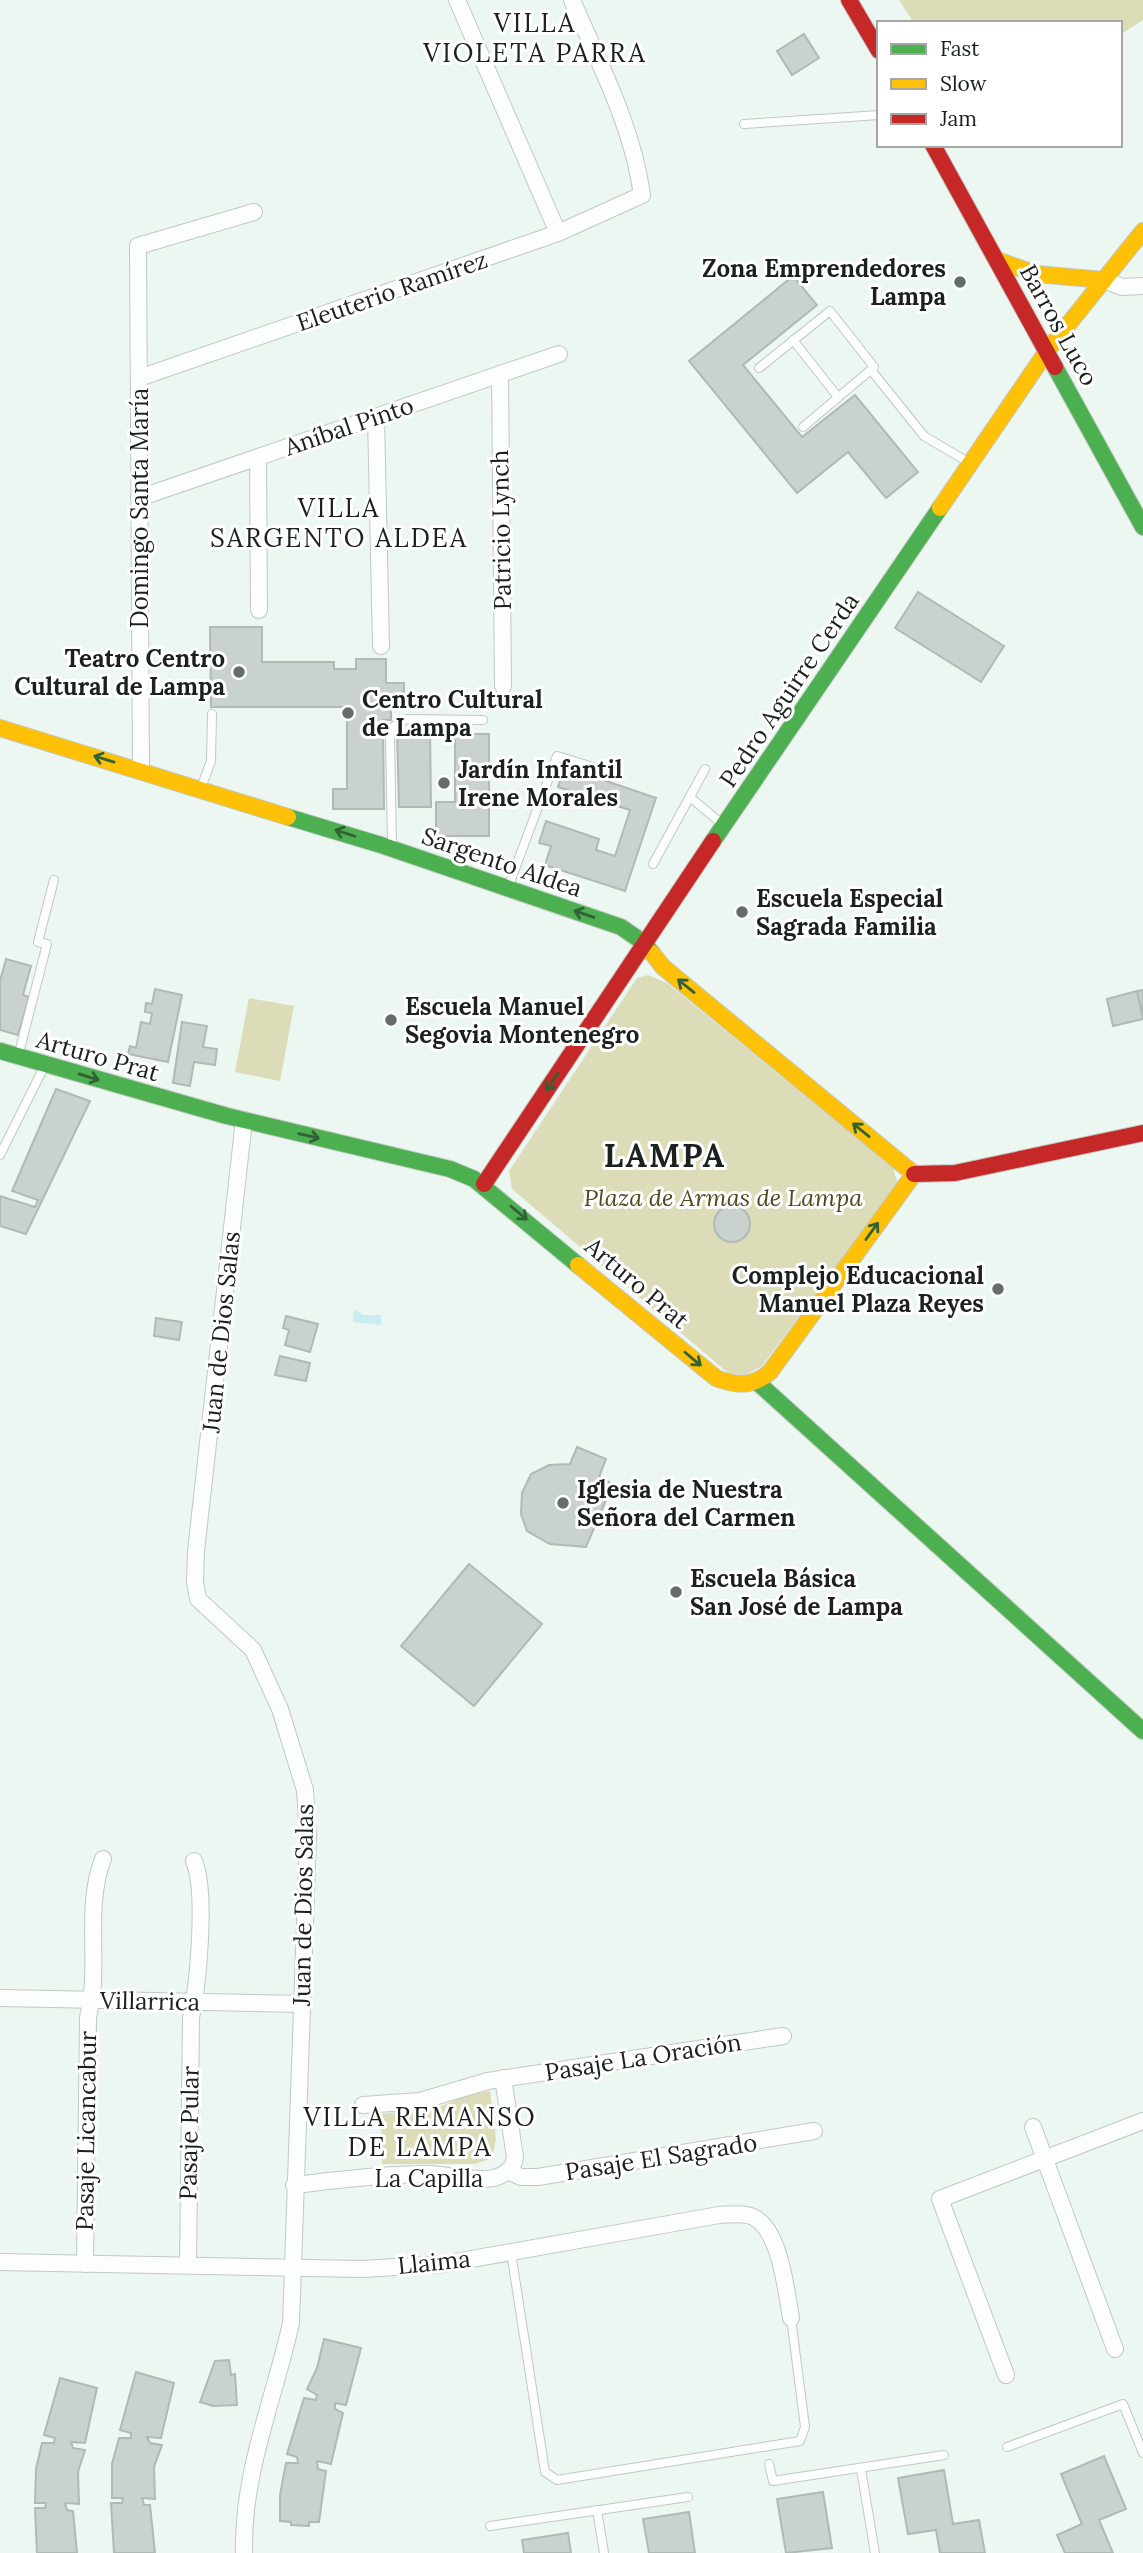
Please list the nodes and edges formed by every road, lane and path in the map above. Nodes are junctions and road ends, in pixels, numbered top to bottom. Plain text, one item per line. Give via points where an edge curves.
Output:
1 (457, 0) edge
2 (572, 0) edge
3 (849, 0) edge
4 (877, 48) edge
5 (877, 115) edge
6 (744, 124) dead end
7 (934, 147) edge
8 (254, 212) dead end
9 (1143, 231) edge
10 (558, 233) junction
11 (997, 260) junction
12 (1104, 280) junction
13 (1143, 286) edge
14 (793, 340) junction
15 (1047, 351) junction
16 (559, 355) dead end
17 (874, 367) junction
18 (759, 368) dead end
19 (500, 374) junction
20 (139, 378) junction
21 (838, 397) junction
22 (376, 417) junction
23 (803, 427) dead end
24 (258, 458) junction
25 (971, 463) junction
26 (139, 498) junction
27 (1143, 527) edge
28 (259, 610) dead end
29 (381, 646) dead end
30 (503, 686) dead end
31 (212, 714) dead end
32 (483, 720) dead end
33 (0, 728) edge
34 (705, 769) dead end
35 (141, 770) junction
36 (603, 770) dead end
37 (201, 789) junction
38 (690, 797) junction
39 (724, 826) junction
40 (392, 848) junction
41 (653, 864) dead end
42 (54, 880) dead end
43 (508, 888) junction
44 (644, 943) junction
45 (0, 1051) edge
46 (18, 1056) junction
47 (45, 1064) junction
48 (244, 1120) junction
49 (1143, 1133) edge
50 (0, 1155) edge
51 (914, 1174) junction
52 (484, 1184) junction
53 (757, 1382) junction
54 (1143, 1731) edge
55 (103, 1859) dead end
56 (194, 1861) dead end
57 (0, 1998) edge
58 (90, 2000) junction
59 (194, 2002) junction
60 (301, 2004) junction
61 (783, 2036) dead end
62 (503, 2078) junction
63 (363, 2105) dead end
64 (1143, 2121) edge
65 (1032, 2127) dead end
66 (814, 2132) dead end
67 (1044, 2159) junction
68 (508, 2171) junction
69 (295, 2185) junction
70 (511, 2252) junction
71 (0, 2262) edge
72 (85, 2263) junction
73 (188, 2265) junction
74 (291, 2267) junction
75 (791, 2318) joint
76 (1115, 2349) dead end
77 (1006, 2375) dead end
78 (1007, 2447) dead end
79 (1143, 2453) edge
80 (944, 2455) dead end
81 (769, 2464) dead end
82 (861, 2469) junction
83 (688, 2497) dead end
84 (597, 2510) junction
85 (490, 2526) dead end
86 (244, 2553) edge
87 (604, 2553) edge
88 (875, 2553) edge

1 - 10 street
2 - 10 street, Eleuterio Ramírez via 621,116 642,195
3 - 4 main road
5 - 6 lane
7 - 11 main road, Barros Luco
8 - 20 street, Domingo Santa María via 138,246
9 - 12 main road, Pedro Aguirre Cerda
10 - 20 street, Eleuterio Ramírez
11 - 12 main road via 1035,274
11 - 15 main road, Barros Luco
12 - 13 street via 1122,287
12 - 15 main road, Pedro Aguirre Cerda
14 - 17 lane via 830,311
14 - 18 lane
14 - 21 lane
15 - 25 main road, Pedro Aguirre Cerda
15 - 27 main road, Barros Luco
16 - 19 street, Aníbal Pinto
17 - 21 lane
17 - 25 lane via 924,436
19 - 22 street, Aníbal Pinto
19 - 30 street, Patricio Lynch
20 - 26 street, Domingo Santa María
21 - 23 lane
22 - 24 street, Aníbal Pinto
22 - 29 street
24 - 26 street, Aníbal Pinto
24 - 28 street
25 - 39 main road, Pedro Aguirre Cerda
26 - 35 street, Domingo Santa María
31 - 37 lane via 211,761
32 - 40 lane via 407,719 394,726 390,737
35 -> 33 main road, Sargento Aldea
34 - 38 lane
35 - 37 main road, Sargento Aldea
36 - 43 lane via 557,756
40 -> 37 main road, Sargento Aldea
38 - 39 lane
38 - 41 lane
39 - 44 main road, Pedro Aguirre Cerda
40 - 43 main road, Sargento Aldea
42 - 46 lane via 38,942 47,944
44 -> 43 main road, Sargento Aldea via 621,927
51 -> 44 main road, Sargento Aldea via 663,967
44 -> 52 main road, Pedro Aguirre Cerda
45 - 46 main road, Arturo Prat
46 - 47 main road, Arturo Prat
47 -> 48 main road, Arturo Prat
47 - 50 lane
48 -> 52 main road, Arturo Prat via 450,1169
48 - 60 street, Juan de Dios Salas via 195,1582 198,1600 253,1650 280,1709 300,1771 308,1837
49 - 51 main road via 956,1173
53 -> 51 main road via 770,1372
52 -> 53 main road, Arturo Prat via 716,1378 735,1384
53 - 54 main road
55 - 58 street, Pasaje Licancabur via 94,1895
56 - 59 street, Pasaje Pular via 200,1888
57 - 58 street, Villarrica
58 - 59 street, Villarrica
58 - 72 street, Pasaje Licancabur
59 - 60 street, Villarrica
59 - 73 street, Pasaje Pular
60 - 69 street, Juan de Dios Salas
61 - 62 street, Pasaje La Oración
62 - 63 street, Pasaje La Oración via 420,2101
62 - 68 street, La Capilla via 515,2157
64 - 67 street
65 - 67 street
66 - 68 street, Pasaje El Sagrado via 538,2177
67 - 76 street
67 - 77 street via 940,2199
68 - 69 street, La Capilla via 489,2179 428,2174
69 - 74 street, Juan de Dios Salas
70 - 74 street, Llaima via 363,2269
70 - 75 street, Llaima via 719,2215 749,2215 762,2224 777,2248
70 - 75 lane via 545,2472 557,2480 800,2441 805,2427
71 - 72 street, Llaima
72 - 73 street, Llaima
73 - 74 street, Llaima
74 - 86 street, Juan de Dios Salas via 291,2323 259,2434 249,2483
78 - 79 lane via 1123,2404
80 - 82 lane
81 - 82 lane via 773,2480
82 - 88 lane
83 - 84 lane
84 - 85 lane
84 - 87 lane

